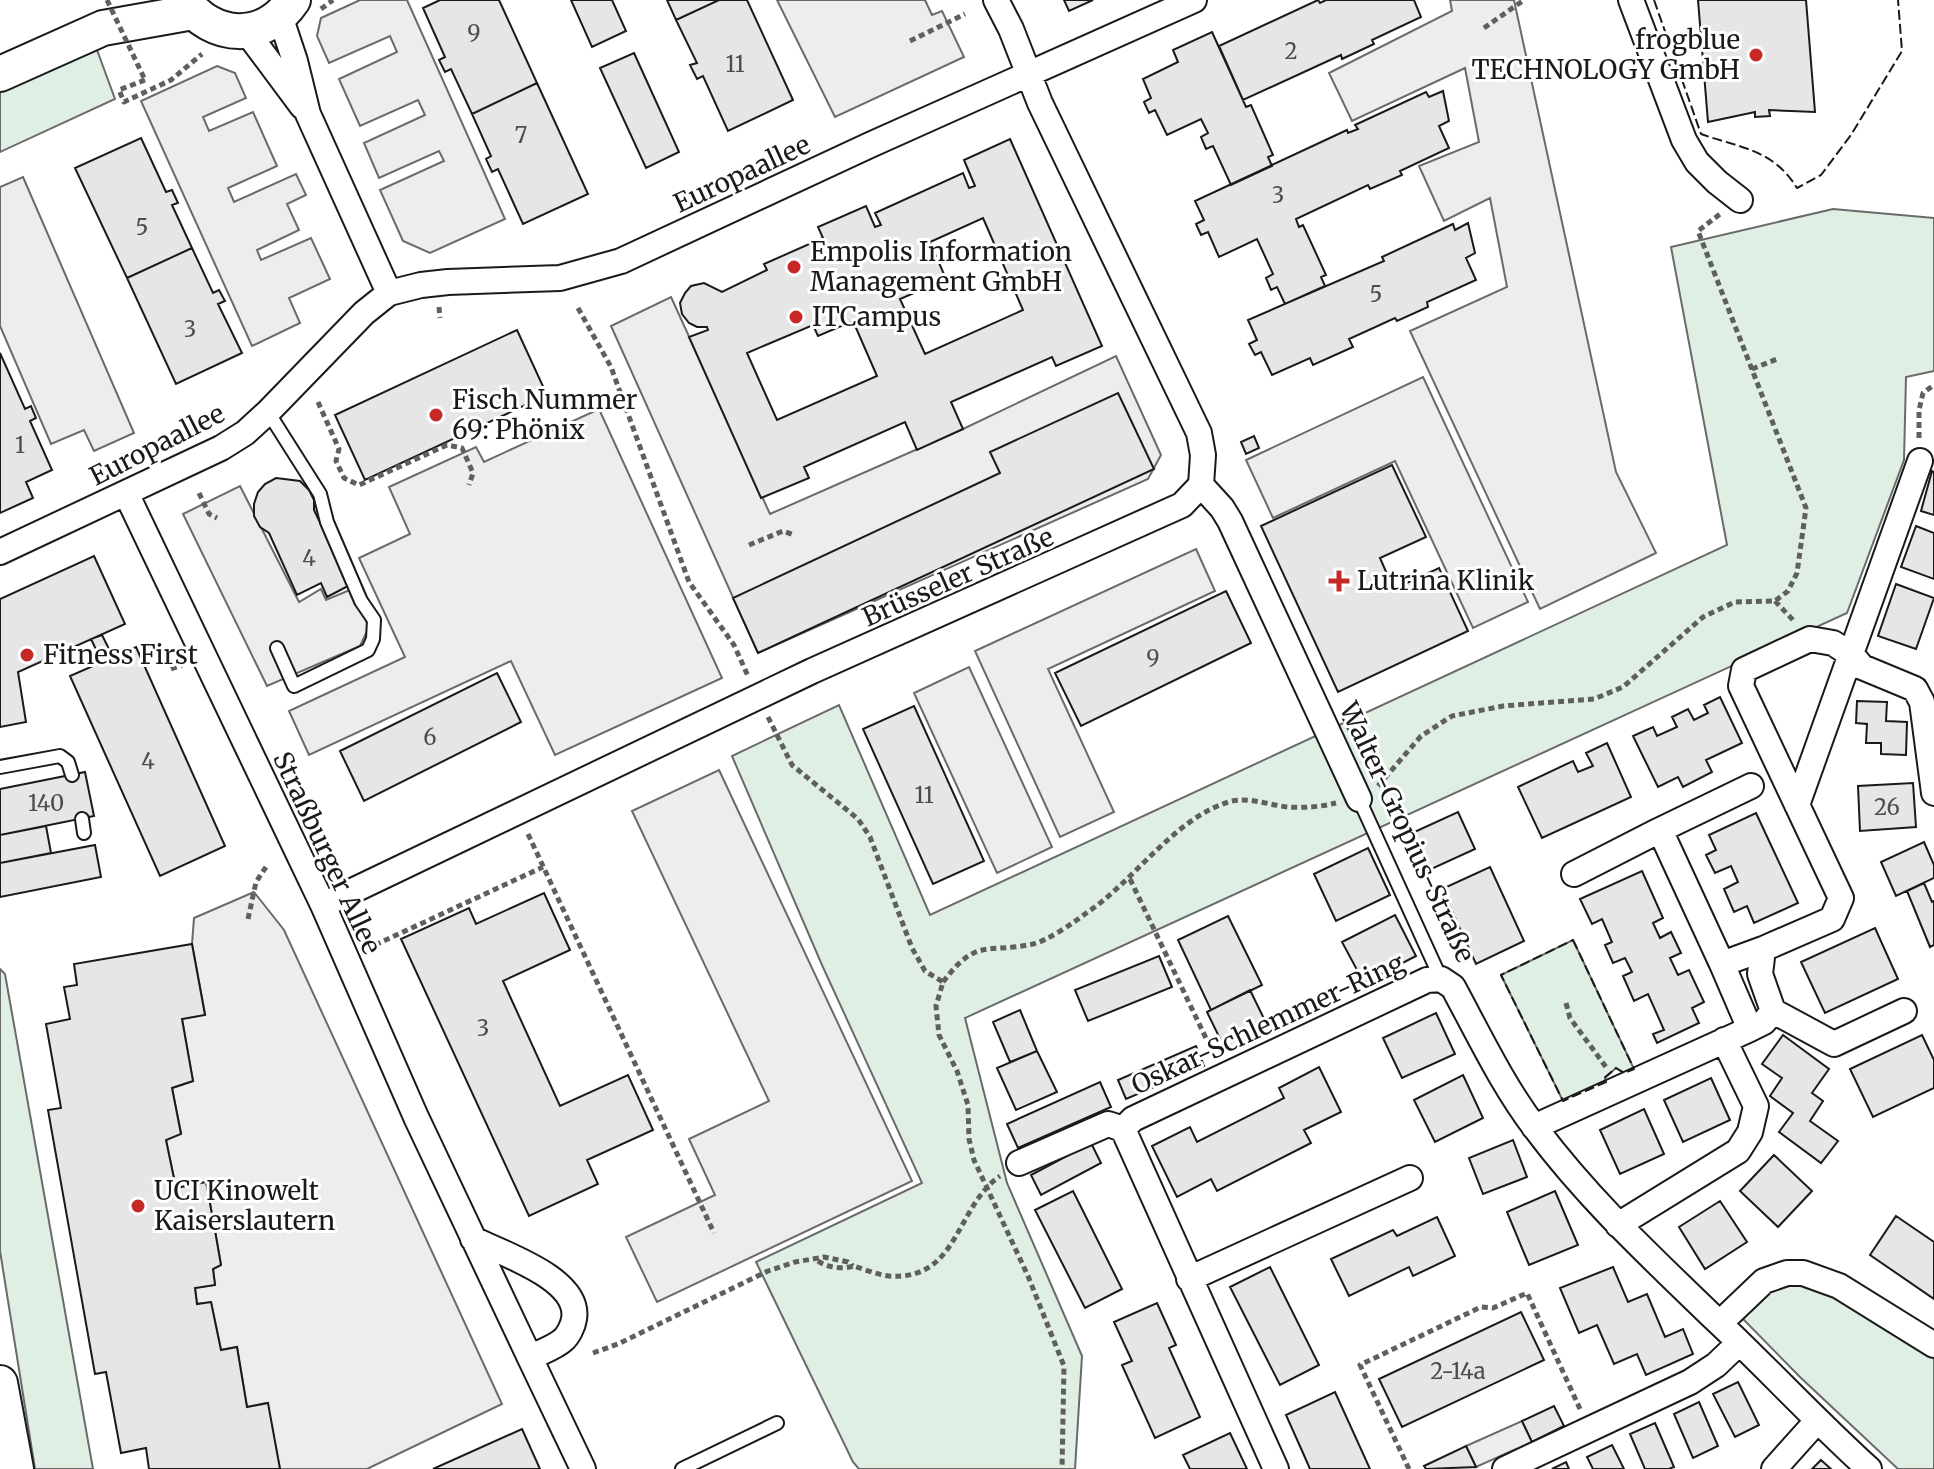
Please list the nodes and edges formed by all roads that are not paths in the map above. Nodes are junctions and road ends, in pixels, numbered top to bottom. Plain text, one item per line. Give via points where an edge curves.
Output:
1 (139, 0) edge
2 (996, 0) edge
3 (1194, 0) edge
4 (1631, 0) edge
5 (189, 6) edge
6 (286, 8) edge
7 (105, 14) edge
8 (246, 31) junction
9 (1028, 73) junction
10 (0, 74) edge
11 (308, 114) junction
12 (1740, 200) road end
13 (389, 293) junction
14 (268, 412) junction
15 (1920, 461) road end
16 (1201, 485) junction
17 (126, 493) junction
18 (0, 552) edge
19 (277, 648) dead end
20 (1852, 655) junction
21 (0, 767) edge
22 (72, 775) dead end
23 (1751, 786) dead end
24 (1934, 793) edge
25 (1359, 799) joint
26 (1797, 805) junction
27 (82, 819) dead end
28 (1660, 830) junction
29 (84, 833) dead end
30 (1574, 874) dead end
31 (323, 905) junction
32 (1763, 949) junction
33 (1722, 964) junction
34 (1441, 979) junction
35 (1773, 1011) junction
36 (1904, 1011) dead end
37 (1750, 1029) junction
38 (1724, 1040) junction
39 (1534, 1127) junction
40 (1123, 1129) junction
41 (1019, 1163) dead end
42 (1410, 1178) dead end
43 (1618, 1225) junction
44 (473, 1239) junction
45 (1189, 1279) junction
46 (1720, 1323) junction
47 (1739, 1343) junction
48 (1934, 1345) edge
49 (530, 1358) junction
50 (0, 1383) edge
51 (1817, 1421) junction
52 (777, 1423) dead end
53 (16, 1469) edge
54 (583, 1469) edge
55 (682, 1469) edge
56 (1276, 1469) edge
57 (1505, 1469) edge
58 (1774, 1469) edge
59 (1869, 1469) edge

1 - 7 main road
2 - 9 street
3 - 9 street, Europaallee
4 - 12 street via 1684,140 1697,162
5 - 7 main road
5 - 8 main road via 208,24
6 - 8 main road via 264,26
6 - 11 street
7 - 10 main road
8 - 11 street
9 - 13 street, Europaallee via 621,261 560,278 465,280
9 - 16 street via 1199,433
11 - 13 street
13 - 14 street, Europaallee
14 - 17 street, Europaallee via 221,448
14 - 19 lane via 320,494 327,522 374,620 368,650 294,686
15 - 20 street
16 - 25 street, Walter-Gropius-Straße via 1230,521
16 - 31 street, Brüsseler Straße via 1182,505 758,698
17 - 18 street, Europaallee
17 - 31 street, Straßburger Allee
20 - 24 street via 1862,667 1915,689 1922,702
20 - 26 street
20 - 26 street via 1833,643 1810,639 1744,670 1741,686
21 - 22 lane via 60,756
23 - 28 street
25 - 34 lane, Walter-Gropius-Straße
26 - 32 street via 1841,898 1832,919
27 - 29 lane
28 - 30 street
28 - 33 street
31 - 44 street, Straßburger Allee
32 - 33 street
32 - 35 street via 1760,974
33 - 37 street
34 - 39 street, Walter-Gropius-Straße via 1453,987
34 - 40 street, Oskar-Schlemmer-Ring via 1427,980 1133,1119
35 - 36 street via 1834,1044
35 - 37 street
37 - 38 street
38 - 39 street
38 - 43 street via 1756,1106 1750,1132 1738,1151
39 - 43 street, Walter-Gropius-Straße
40 - 41 street, Oskar-Schlemmer-Ring via 1108,1124
40 - 45 street, Oskar-Schlemmer-Ring
42 - 45 street
43 - 46 street, Walter-Gropius-Straße
44 - 49 street, Straßburger Allee
44 - 49 street via 548,1276 576,1306 564,1339
45 - 56 street, Oskar-Schlemmer-Ring
46 - 47 street, Walter-Gropius-Straße
46 - 48 street via 1764,1281 1803,1273 1839,1286
47 - 51 street, Walter-Gropius-Straße
47 - 57 street via 1690,1382
49 - 54 street, Straßburger Allee
50 - 53 main road
51 - 58 street
51 - 59 street, Walter-Gropius-Straße
52 - 55 lane

